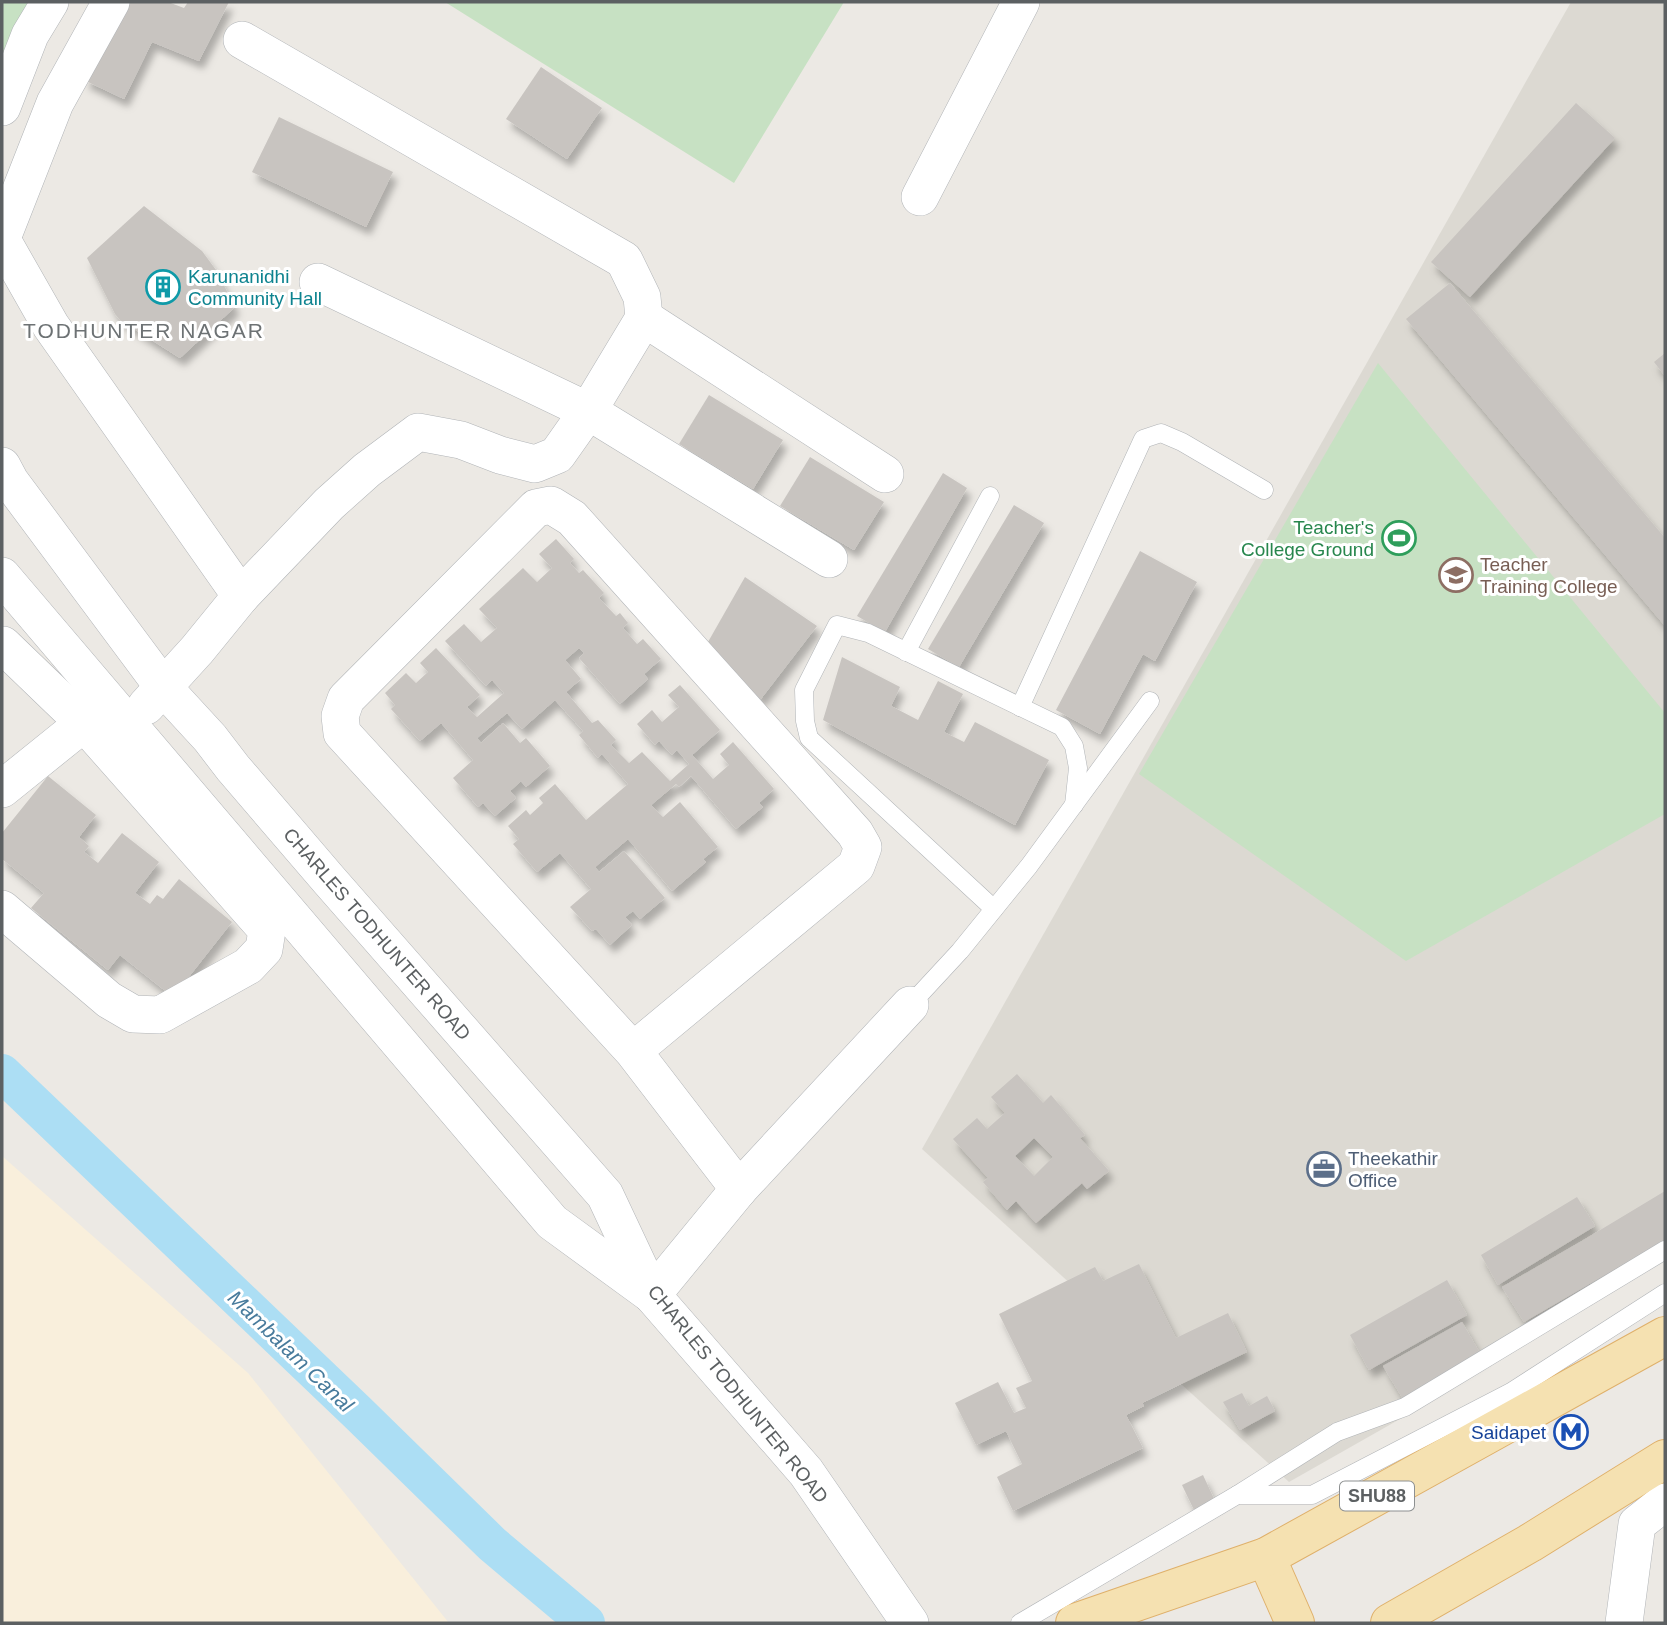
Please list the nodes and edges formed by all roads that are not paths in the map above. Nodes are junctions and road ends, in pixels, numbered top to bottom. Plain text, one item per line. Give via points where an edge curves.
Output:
1 (50, 2) edge
2 (111, 2) edge
3 (1021, 2) edge
4 (242, 40) dead end
5 (2, 107) edge
6 (920, 197) dead end
7 (2, 239) edge
8 (318, 282) dead end
9 (644, 318) junction
10 (588, 411) junction
11 (2, 466) edge
12 (885, 474) dead end
13 (1264, 490) dead end
14 (990, 496) dead end
15 (829, 559) dead end
16 (2, 576) edge
17 (84, 580) junction
18 (242, 596) junction
19 (37, 617) junction
20 (2, 644) edge
21 (906, 652) junction
22 (164, 688) junction
23 (1150, 701) dead end
24 (1020, 707) junction
25 (84, 723) junction
26 (128, 724) junction
27 (2, 789) edge
28 (1074, 805) junction
29 (2, 909) edge
30 (994, 909) junction
31 (910, 1005) joint
32 (450, 1018) junction
33 (633, 1051) junction
34 (412, 1057) junction
35 (739, 1189) junction
36 (1665, 1250) edge
37 (1665, 1293) edge
38 (652, 1295) junction
39 (1665, 1336) edge
40 (1665, 1459) edge
41 (1237, 1495) junction
42 (1665, 1502) edge
43 (1266, 1557) junction
44 (910, 1623) edge
45 (1020, 1623) edge
46 (1074, 1623) edge
47 (1295, 1623) edge
48 (1390, 1623) edge
49 (1624, 1623) edge

1 - 5 street via 30,35
2 - 7 street via 55,103
3 - 6 street
4 - 9 street via 624,260 642,297
7 - 18 street via 51,326
8 - 10 street
9 - 10 street
9 - 12 street
10 - 15 street
10 - 18 street via 557,455 535,464 461,440 418,432 329,504
11 - 17 street, CHARLES TODHUNTER ROAD
13 - 24 lane via 1161,433 1143,439
14 - 21 lane
16 - 19 street
17 - 19 street
17 - 22 street, CHARLES TODHUNTER ROAD
18 - 22 street
19 - 20 street
19 - 26 street
20 - 25 street
21 - 24 lane
21 - 30 lane via 868,633 837,625 804,690 809,738
22 - 26 street
22 - 32 street, CHARLES TODHUNTER ROAD
23 - 28 lane
24 - 28 lane via 1062,727 1074,746 1078,768
25 - 27 street
25 - 29 street via 267,930 264,949 248,966 160,1015 133,1014 109,1000
26 - 34 street
28 - 30 lane
30 - 31 lane
31 - 35 street
32 - 34 street
32 - 38 street, CHARLES TODHUNTER ROAD via 605,1195
33 - 33 street via 856,866 863,847 855,832 572,518 551,505 536,508 346,699 340,716 342,733
33 - 35 street
34 - 38 street via 552,1222
35 - 38 street
36 - 41 lane via 1405,1407 1337,1432
37 - 41 lane via 1511,1392 1312,1495
38 - 44 street, CHARLES TODHUNTER ROAD via 806,1472
39 - 43 main road, SHU88
40 - 48 main road
41 - 45 lane
42 - 49 street via 1637,1524
43 - 46 main road, SHU88
43 - 47 main road

